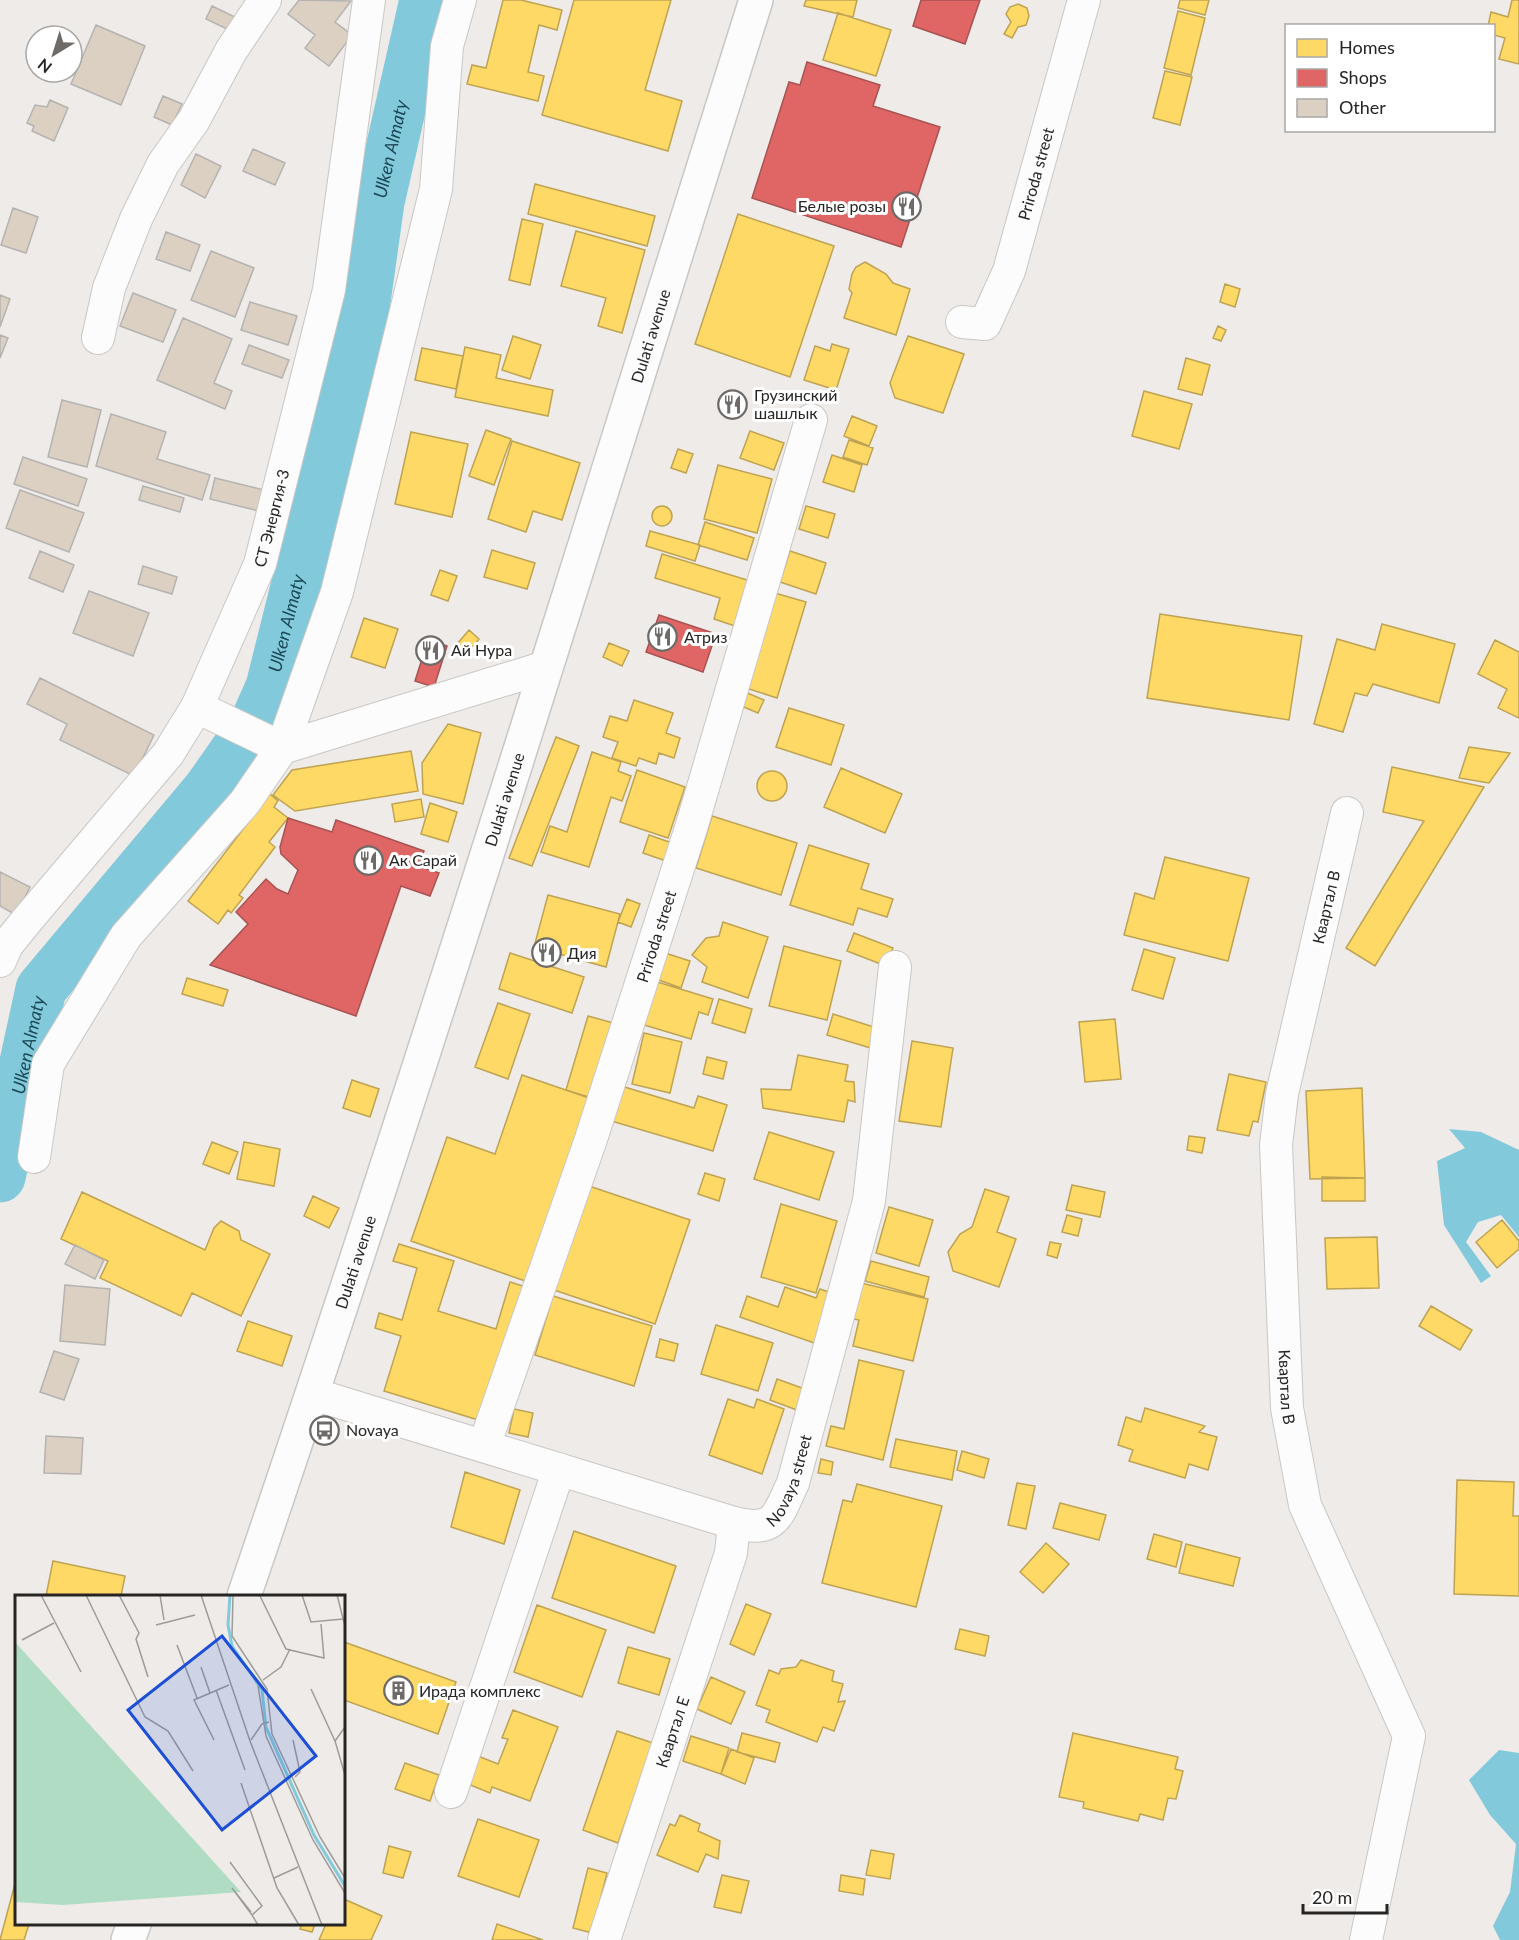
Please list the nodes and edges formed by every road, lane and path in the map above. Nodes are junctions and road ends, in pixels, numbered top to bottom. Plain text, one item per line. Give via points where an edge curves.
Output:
1 (265, 0) edge
2 (369, 0) edge
3 (460, 0) edge
4 (756, 0) edge
5 (1084, 0) edge
6 (962, 322) dead end
7 (98, 338) dead end
8 (811, 420) dead end
9 (546, 668) junction
10 (206, 711) junction
11 (272, 743) junction
12 (1347, 813) dead end
13 (0, 961) edge
14 (895, 967) dead end
15 (34, 1157) dead end
16 (313, 1394) junction
17 (484, 1446) junction
18 (559, 1469) junction
19 (734, 1523) junction
20 (244, 1595) edge
21 (451, 1792) dead end
22 (133, 1925) edge
23 (128, 1940) edge
24 (604, 1940) edge
25 (1366, 1940) edge

1 - 7 street via 231,51 194,120 163,164 140,210 109,288
2 - 10 street, СТ Энергия-3 via 327,301 260,564
3 - 11 street via 447,45 436,189 337,592
4 - 9 main road, Dulati avenue
5 - 6 street, Priroda street via 1009,271 985,324
8 - 17 street, Priroda street via 692,825 591,1139
9 - 11 street
9 - 16 main road, Dulati avenue
10 - 11 street
10 - 13 street, СТ Энергия-3 via 28,919 7,945
11 - 15 street via 245,802 126,936 48,1064
12 - 25 street, Квартал В via 1282,1094 1276,1145 1287,1408 1305,1505 1409,1736
14 - 19 street, Novaya street via 869,1202 793,1483 775,1520 759,1527
16 - 17 street, Novaya street
16 - 20 main road, Dulati avenue
17 - 18 street, Novaya street
18 - 19 street, Novaya street
18 - 21 street
19 - 24 street, Квартал Е via 731,1553
22 - 23 main road

